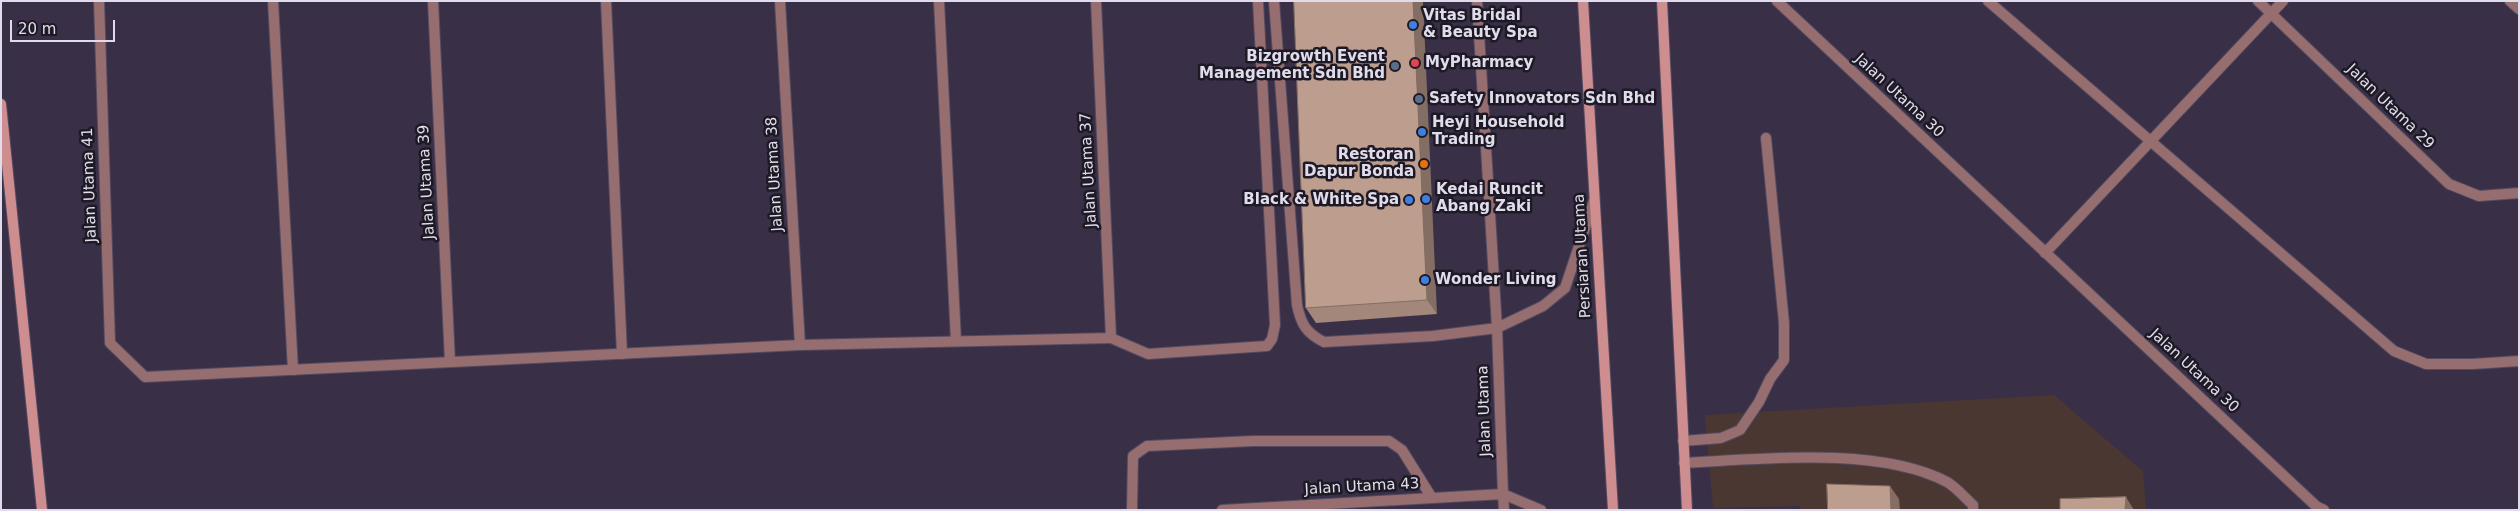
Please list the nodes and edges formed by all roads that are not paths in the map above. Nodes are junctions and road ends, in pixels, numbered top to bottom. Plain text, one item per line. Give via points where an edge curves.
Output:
1 (99, 1) edge
2 (273, 1) edge
3 (433, 1) edge
4 (606, 1) edge
5 (780, 1) edge
6 (940, 1) edge
7 (1096, 1) edge
8 (1258, 1) edge
9 (1274, 1) edge
10 (1477, 1) edge
11 (1583, 1) edge
12 (1662, 1) edge
13 (1777, 1) edge
14 (1988, 1) edge
15 (2258, 1) edge
16 (2283, 1) edge
17 (2510, 1) edge
18 (2519, 9) edge
19 (2271, 14) junction
20 (1, 104) edge
21 (1766, 138) dead end
22 (2151, 143) junction
23 (2519, 193) edge
24 (1595, 198) junction
25 (2045, 253) junction
26 (1497, 328) junction
27 (1111, 338) junction
28 (956, 342) junction
29 (800, 345) junction
30 (622, 354) junction
31 (2519, 361) edge
32 (450, 362) junction
33 (293, 370) junction
34 (1683, 441) junction
35 (1684, 463) junction
36 (1503, 494) junction
37 (1432, 498) junction
38 (42, 510) edge
39 (1132, 510) edge
40 (1222, 510) edge
41 (1504, 510) edge
42 (1541, 510) edge
43 (1613, 510) edge
44 (1687, 510) edge
45 (1973, 510) edge
46 (2324, 510) edge

1 - 33 street, Jalan Utama 41 via 110,343 145,377
2 - 33 street
3 - 32 street, Jalan Utama 39
4 - 30 street
5 - 29 street, Jalan Utama 38
6 - 28 street
7 - 27 street, Jalan Utama 37
8 - 27 street via 1275,325 1272,339 1267,346 1148,354
9 - 26 street via 1296,304 1301,324 1311,336 1324,342 1434,336
10 - 26 street, Jalan Utama
11 - 24 street, Persiaran Utama
12 - 34 street
13 - 25 street, Jalan Utama 30
14 - 22 street
15 - 19 street, Jalan Utama 29
16 - 19 street
17 - 18 street
19 - 22 street
19 - 23 street, Jalan Utama 29 via 2449,184 2479,196
20 - 38 street
21 - 34 street via 1784,323 1784,360 1740,430 1721,438
22 - 25 street
22 - 31 street via 2394,351 2426,364
24 - 26 street via 1565,288 1543,306
24 - 43 street, Persiaran Utama
25 - 46 street, Jalan Utama 30 via 2309,500
26 - 36 street, Jalan Utama
27 - 28 street, Jalan Utama 41
28 - 29 street, Jalan Utama 41
29 - 30 street, Jalan Utama 41
30 - 32 street, Jalan Utama 41
32 - 33 street, Jalan Utama 41
34 - 35 street
35 - 44 street
35 - 45 street via 1797,458 1884,462 1918,469 1949,483 1973,505
36 - 37 street, Jalan Utama 43
36 - 41 street, Jalan Utama
36 - 42 street
37 - 39 street via 1402,450 1389,441 1252,441 1147,446 1139,450 1133,456
37 - 40 street, Jalan Utama 43

